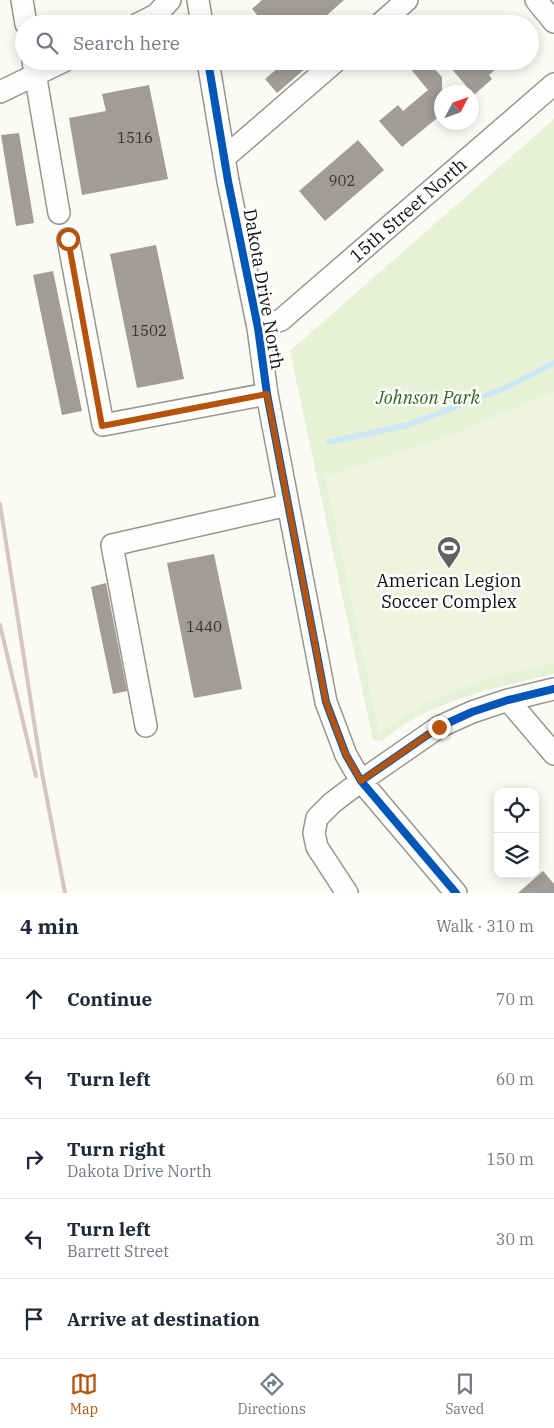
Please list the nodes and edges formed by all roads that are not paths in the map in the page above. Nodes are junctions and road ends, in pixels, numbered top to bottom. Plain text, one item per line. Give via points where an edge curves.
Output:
1 (22, 0) edge
2 (170, 0) edge
3 (198, 0) edge
4 (408, 0) edge
5 (536, 0) edge
6 (24, 15) edge
7 (154, 15) edge
8 (200, 15) edge
9 (390, 15) edge
10 (554, 22) edge
11 (33, 70) edge
12 (34, 70) edge
13 (209, 70) edge
14 (326, 70) edge
15 (554, 84) edge
16 (0, 92) edge
17 (224, 158) junction
18 (60, 213) dead end
19 (68, 239) dead end
20 (258, 328) junction
21 (267, 394) junction
22 (288, 505) junction
23 (554, 689) edge
24 (508, 700) junction
25 (146, 726) dead end
26 (554, 754) edge
27 (361, 781) junction
28 (348, 893) edge
29 (456, 893) edge

1 - 6 street
2 - 7 street
3 - 8 street
4 - 9 street
5 - 10 street
11 - 16 street
12 - 18 street
13 - 17 street, Dakota Drive North
14 - 17 street
15 - 20 street, 15th Street North via 281,320
17 - 20 street, Dakota Drive North
19 - 21 street via 102,426
20 - 21 street, Dakota Drive North
21 - 22 street, Dakota Drive North
22 - 25 street via 112,545
22 - 27 street, Dakota Drive North via 326,702 346,755
23 - 24 street
24 - 26 street
24 - 27 street via 439,727
27 - 28 street via 316,818 314,832 316,847
27 - 29 street, Dakota Drive North

